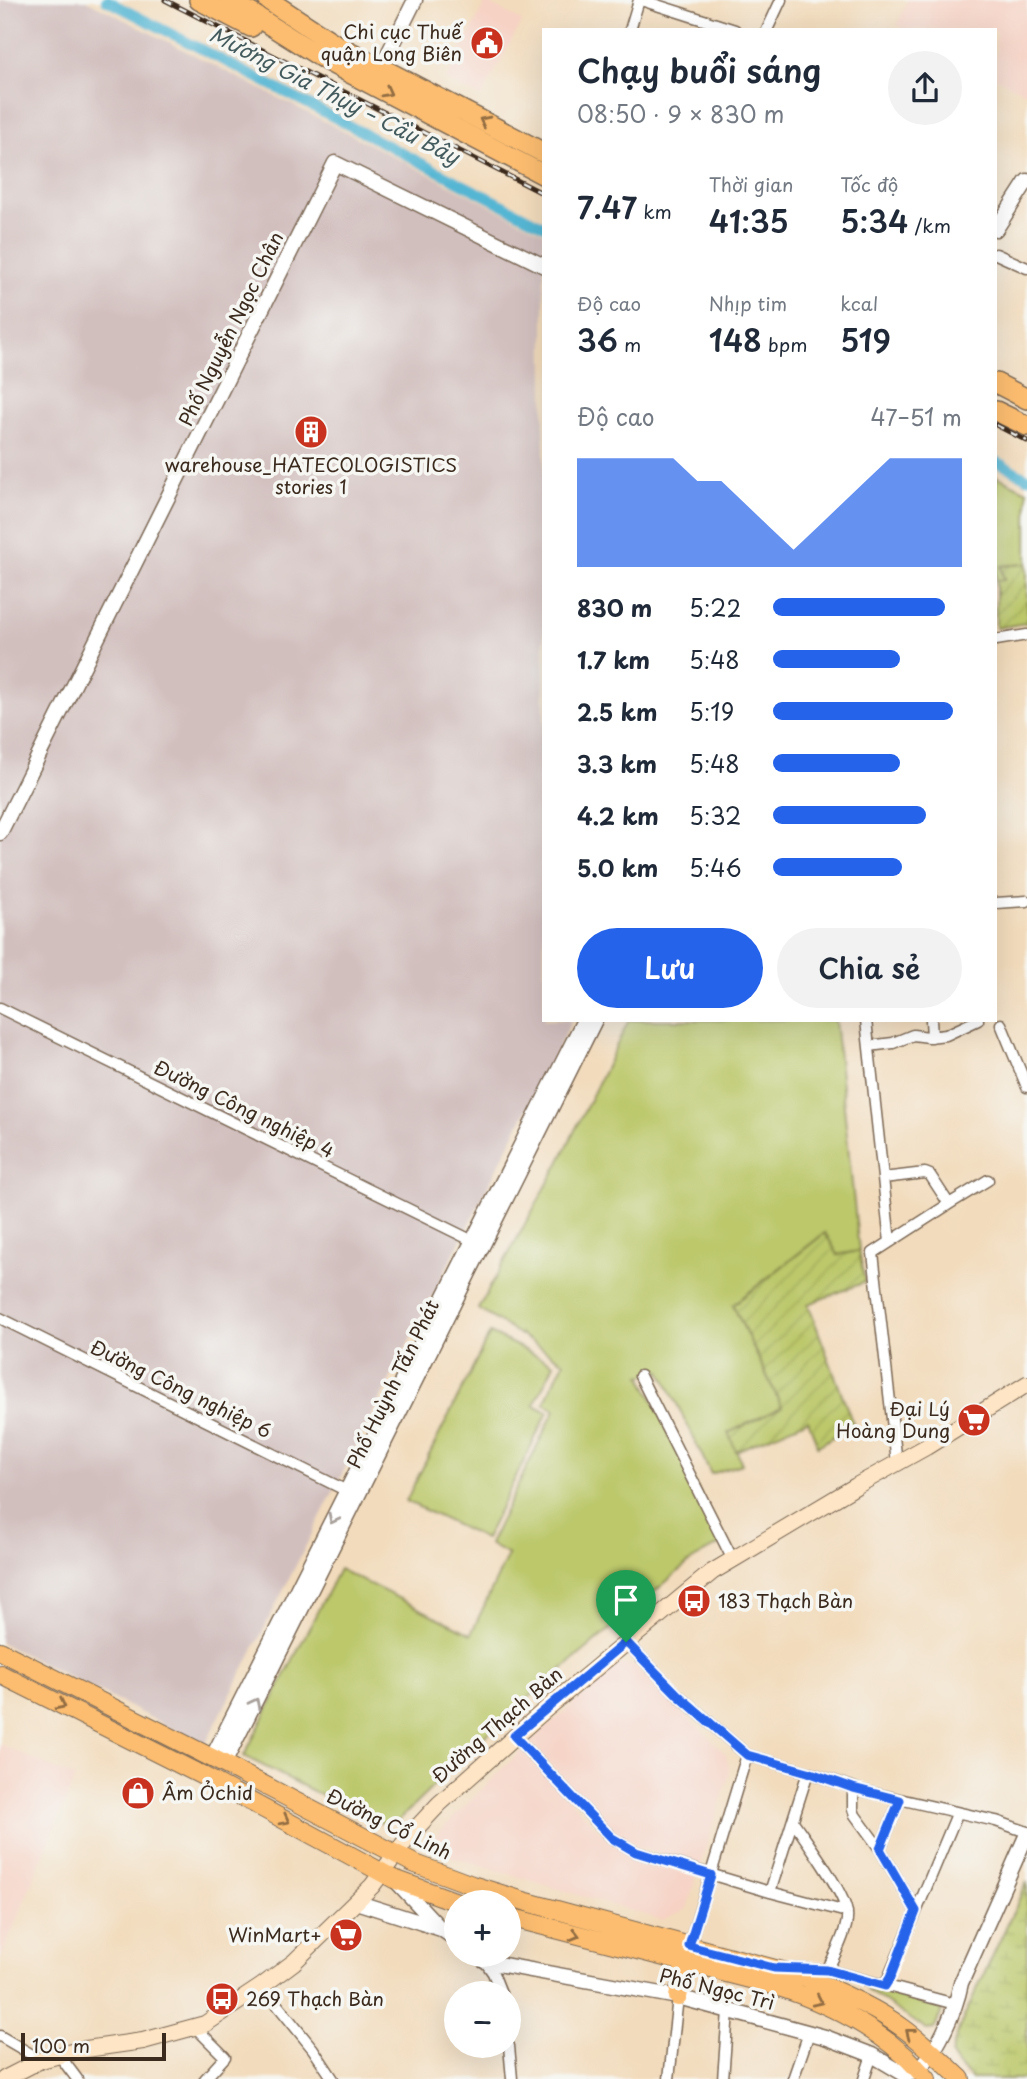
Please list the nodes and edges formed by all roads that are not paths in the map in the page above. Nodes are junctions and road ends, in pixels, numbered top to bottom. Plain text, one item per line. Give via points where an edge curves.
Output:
1 (199, 0) edge
2 (230, 0) edge
3 (268, 0) edge
4 (415, 0) edge
5 (640, 0) edge
6 (781, 0) edge
7 (631, 28) edge
8 (729, 28) edge
9 (768, 28) edge
10 (327, 61) junction
11 (381, 68) junction
12 (542, 152) edge
13 (542, 174) edge
14 (1027, 181) edge
15 (997, 227) edge
16 (997, 254) edge
17 (542, 265) edge
18 (1027, 268) edge
19 (997, 384) edge
20 (1027, 399) edge
21 (997, 411) edge
22 (1027, 426) edge
23 (1027, 635) edge
24 (997, 640) edge
25 (0, 833) edge
26 (1027, 901) edge
27 (997, 903) edge
28 (0, 1007) edge
29 (583, 1022) edge
30 (594, 1022) edge
31 (866, 1022) edge
32 (931, 1022) edge
33 (974, 1022) edge
34 (1001, 1024) dead end
35 (932, 1037) junction
36 (869, 1046) junction
37 (1027, 1087) edge
38 (520, 1158) junction
39 (883, 1178) junction
40 (988, 1180) dead end
41 (949, 1204) junction
42 (890, 1242) junction
43 (478, 1243) junction
44 (0, 1318) edge
45 (640, 1376) dead end
46 (1027, 1384) edge
47 (897, 1464) junction
48 (353, 1493) junction
49 (733, 1560) junction
50 (626, 1642) junction
51 (0, 1651) edge
52 (0, 1674) edge
53 (514, 1736) junction
54 (747, 1755) junction
55 (218, 1761) junction
56 (808, 1772) junction
57 (853, 1788) junction
58 (900, 1800) junction
59 (957, 1814) junction
60 (793, 1821) junction
61 (1027, 1833) edge
62 (880, 1849) junction
63 (397, 1854) junction
64 (1027, 1859) edge
65 (711, 1875) junction
66 (388, 1876) junction
67 (770, 1892) junction
68 (444, 1897) edge
69 (356, 1902) junction
70 (916, 1911) junction
71 (847, 1912) junction
72 (521, 1919) edge
73 (441, 1928) junction
74 (444, 1930) edge
75 (687, 1954) junction
76 (521, 1965) edge
77 (774, 1968) junction
78 (827, 1970) junction
79 (262, 1986) junction
80 (885, 1986) junction
81 (678, 1997) junction
82 (957, 2000) junction
83 (728, 2011) junction
84 (195, 2027) junction
85 (809, 2033) junction
86 (0, 2036) edge
87 (933, 2052) junction
88 (59, 2055) junction
89 (872, 2055) junction
90 (510, 2058) edge
91 (41, 2060) junction
92 (923, 2074) edge
93 (4, 2079) edge
94 (77, 2079) edge
95 (205, 2079) edge
96 (333, 2079) edge
97 (512, 2079) edge
98 (669, 2079) edge
99 (723, 2079) edge
100 (793, 2079) edge
101 (864, 2079) edge
102 (961, 2079) edge

1 - 10 highway
2 - 10 highway
3 - 11 highway
4 - 11 street
5 - 7 street
5 - 8 street
6 - 9 street
10 -> 13 highway
12 -> 11 highway
14 - 15 street
16 - 18 street
17 - 25 street, Phố Nguyễn Ngọc Chân via 335,163
19 - 20 highway
21 - 22 highway
23 - 24 street
26 - 27 street
28 - 43 street, Đường Công nghiệp 4
29 - 38 street, Phố Huỳnh Tấn Phát
30 - 38 street, Phố Huỳnh Tấn Phát
31 - 36 street
32 - 35 street
33 - 35 street
34 - 37 street
35 - 36 street via 913,1035
36 - 39 street
38 - 43 street, Phố Huỳnh Tấn Phát
39 - 41 street via 925,1173
39 - 42 street
40 - 41 street
41 - 42 street
42 - 47 street via 873,1253
43 - 48 street, Phố Huỳnh Tấn Phát
44 - 48 street, Đường Công nghiệp 6
45 - 49 street
46 - 47 main road, Đường Thạch Bàn
47 - 49 main road, Đường Thạch Bàn
48 - 55 street, Phố Huỳnh Tấn Phát
49 - 50 main road, Đường Thạch Bàn
50 - 53 main road, Đường Thạch Bàn
50 - 54 street
51 - 55 main road, Đường Cổ Linh
52 -> 66 main road
53 - 63 main road, Đường Thạch Bàn via 439,1804
53 - 65 street via 612,1838 636,1852
54 - 56 street
54 - 65 street
55 - 63 main road, Đường Cổ Linh
56 - 57 street
56 - 60 street
57 - 58 street
57 - 62 street via 855,1815
58 - 59 street
58 - 62 street
59 - 61 street
59 - 70 street
60 - 67 street
60 - 71 street
61 - 82 street
62 - 70 street
63 - 66 main road, Đường Thạch Bàn
63 - 75 main road, Đường Cổ Linh via 472,1885
64 - 82 street via 969,1986
65 - 67 street
65 - 75 street
66 - 68 main road
66 - 69 main road, Đường Thạch Bàn
66 - 73 street
67 - 71 street
69 - 73 street
69 - 79 main road, Đường Thạch Bàn
70 - 80 street
71 - 78 street
72 -> 75 main road, Đường Cổ Linh
73 - 74 street
75 - 77 main road, Đường Cổ Linh
75 - 81 main road
75 -> 92 main road, Đường Cổ Linh via 831,2007 866,2026
76 - 81 street, Phố Ngọc Trì
77 - 78 street
87 -> 77 main road, Đường Cổ Linh via 876,2011 805,1977
78 - 80 street
79 - 84 main road, Đường Thạch Bàn
79 - 96 street
80 - 82 street
81 - 83 street, Phố Ngọc Trì
81 - 98 street
82 - 87 street
83 - 85 street, Phố Ngọc Trì
83 - 99 street
84 - 88 main road, Đường Thạch Bàn
84 - 95 street via 225,2057
85 - 89 street, Phố Ngọc Trì
85 - 100 street
86 - 91 street
87 - 92 street
87 - 102 main road, Đường Cổ Linh
88 - 91 main road, Đường Thạch Bàn
88 - 94 street
89 - 92 street, Phố Ngọc Trì via 904,2074
89 - 101 street
90 - 97 street
91 - 93 main road, Đường Thạch Bàn

